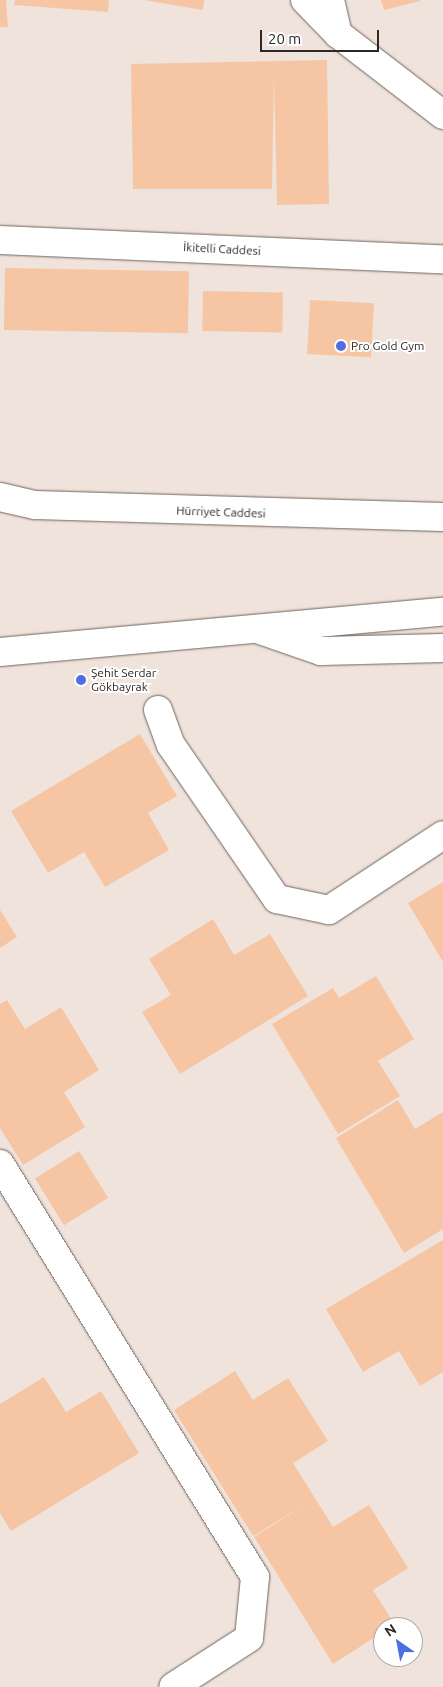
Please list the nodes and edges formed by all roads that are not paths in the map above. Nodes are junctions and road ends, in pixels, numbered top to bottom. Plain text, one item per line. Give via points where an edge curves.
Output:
1 (305, 0) edge
2 (330, 0) edge
3 (338, 34) junction
4 (443, 114) edge
5 (0, 240) edge
6 (443, 259) edge
7 (0, 498) edge
8 (0, 505) edge
9 (35, 506) junction
10 (443, 517) edge
11 (443, 612) edge
12 (249, 626) junction
13 (443, 648) edge
14 (0, 652) edge
15 (158, 710) dead end
16 (443, 835) edge
17 (0, 1164) edge
18 (173, 1687) edge

1 - 3 main road
2 - 3 main road
3 - 4 main road
5 - 6 main road, İkitelli Caddesi
7 - 9 main road, Hürriyet Caddesi
8 - 9 main road
9 - 10 main road, Hürriyet Caddesi
11 - 12 main road
12 - 13 main road via 321,651
12 - 14 main road
15 - 16 main road via 171,745 277,899 330,910
17 - 18 main road via 254,1577 249,1638

